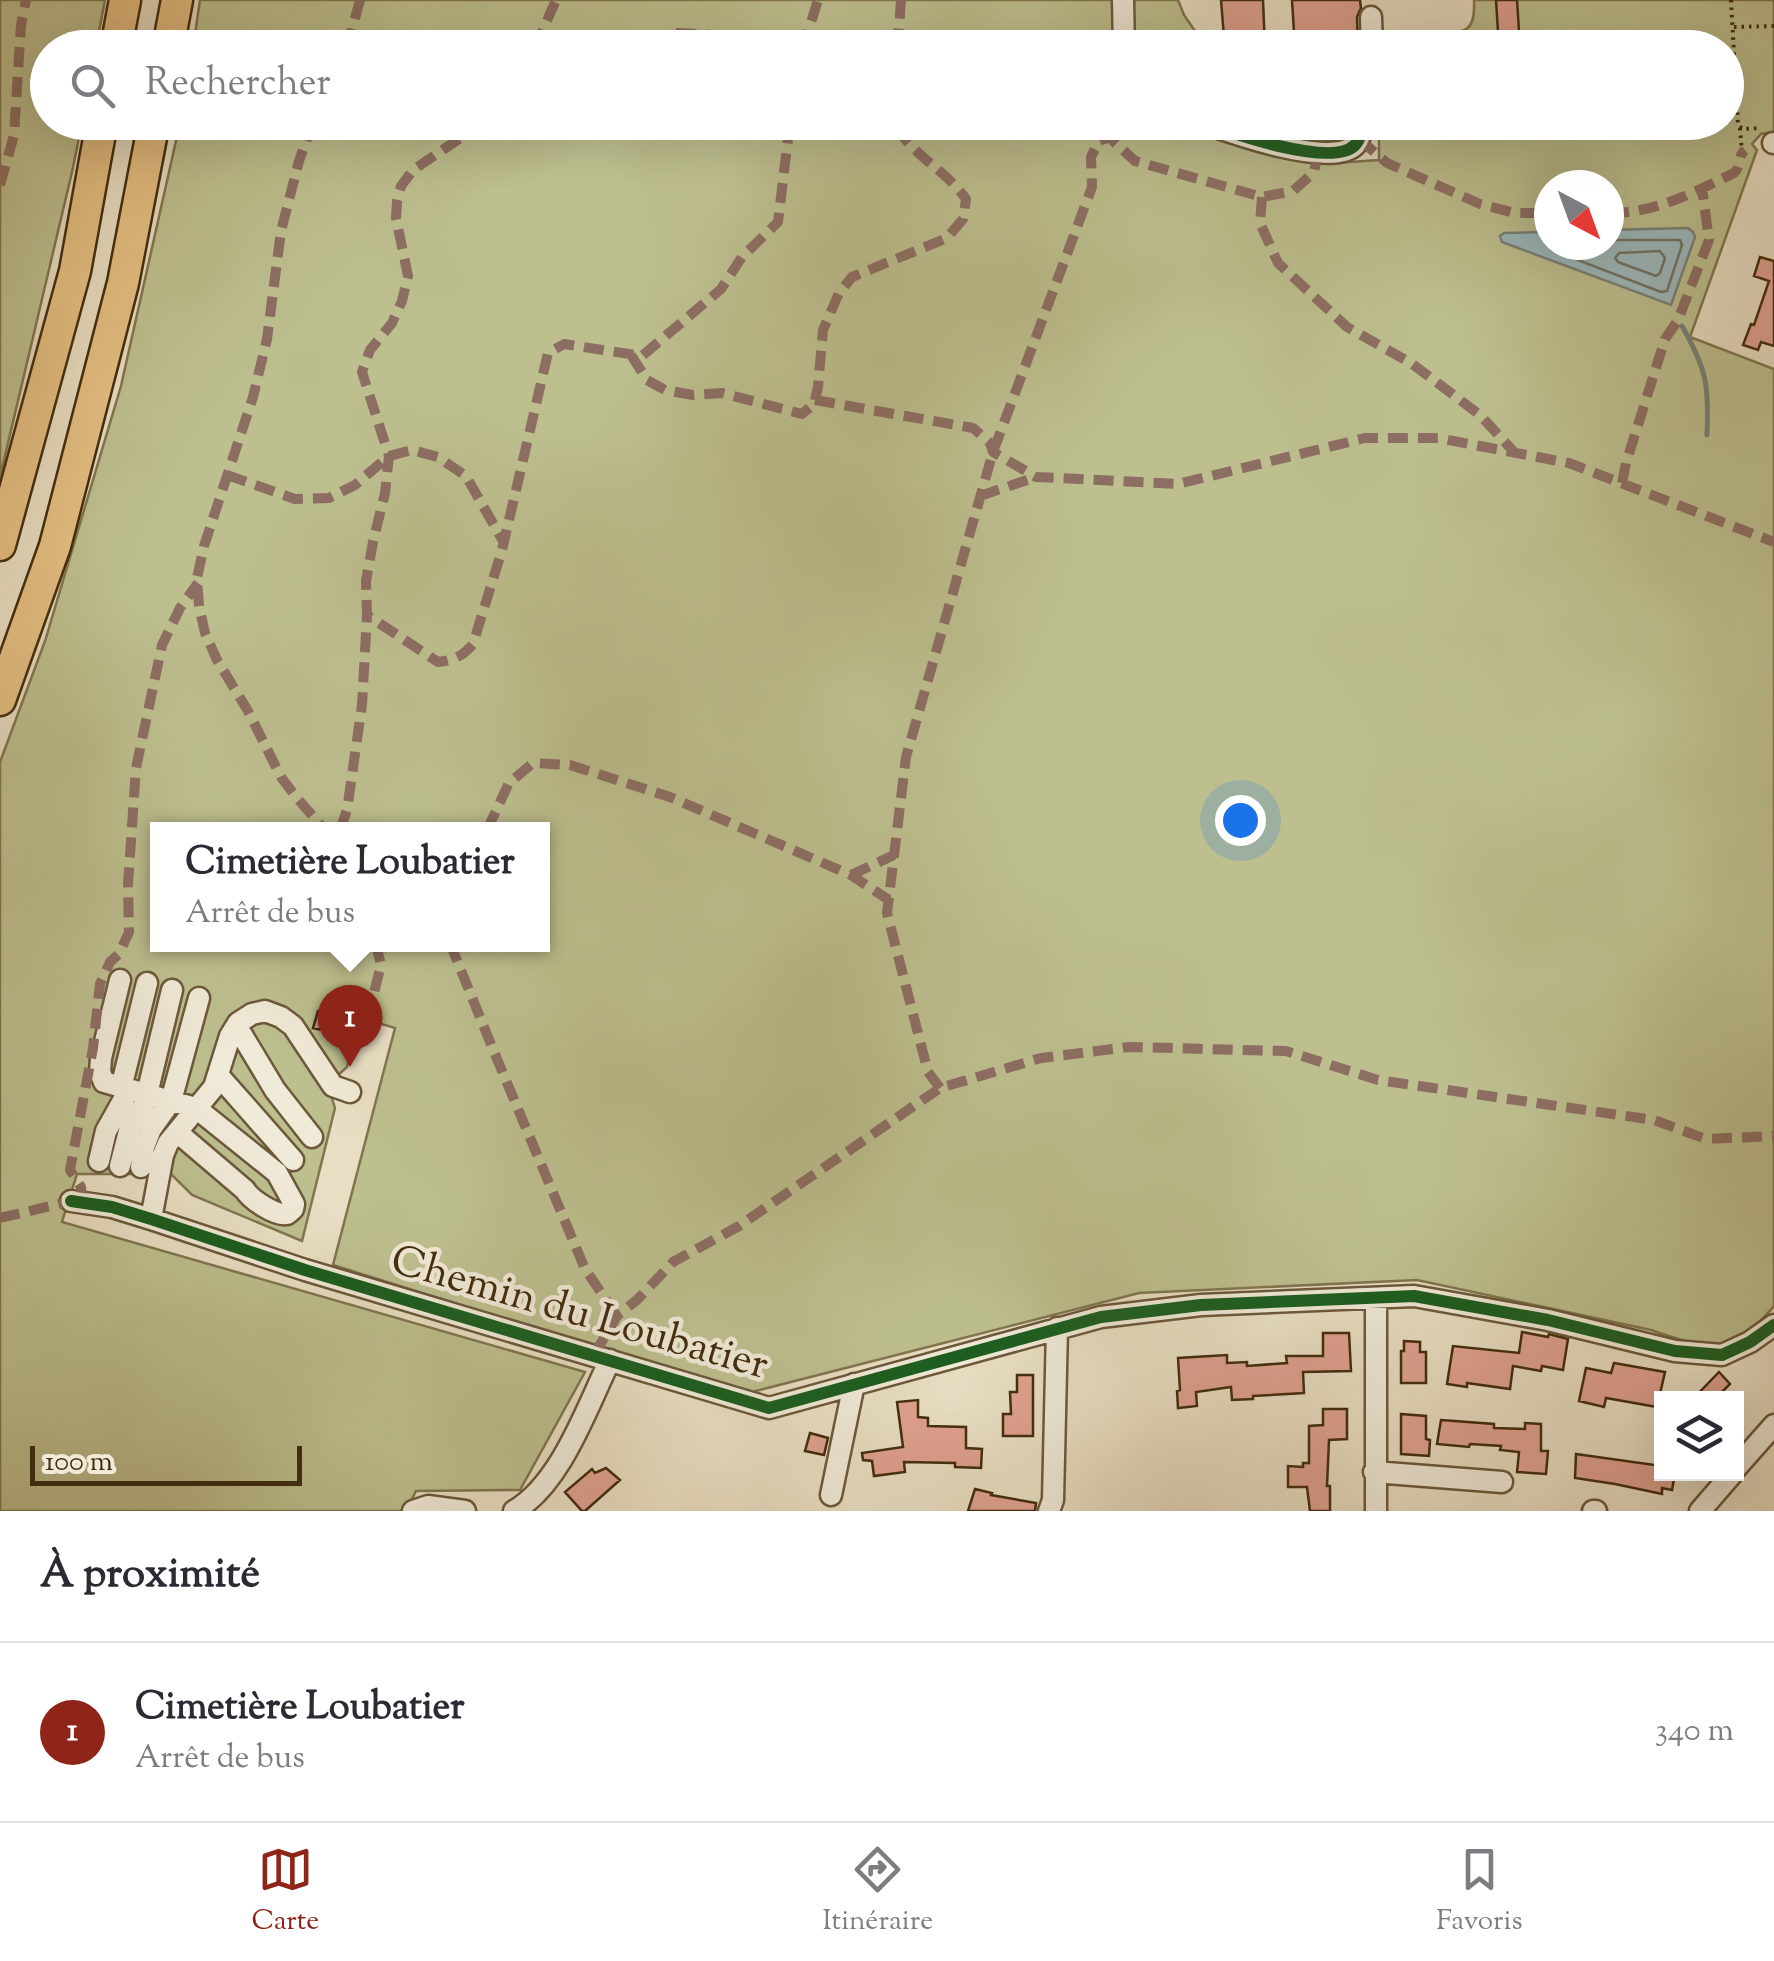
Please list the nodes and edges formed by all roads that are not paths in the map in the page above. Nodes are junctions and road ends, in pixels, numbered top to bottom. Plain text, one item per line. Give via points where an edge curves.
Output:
1 (125, 0) edge
2 (177, 0) edge
3 (1122, 0) edge
4 (1371, 17) dead end
5 (119, 30) edge
6 (171, 30) edge
7 (1123, 30) edge
8 (1371, 30) edge
9 (99, 140) edge
10 (151, 140) edge
11 (1253, 140) edge
12 (1358, 140) edge
13 (0, 545) edge
14 (0, 700) edge
15 (120, 980) dead end
16 (147, 983) dead end
17 (172, 990) dead end
18 (199, 998) dead end
19 (235, 1028) junction
20 (219, 1076) junction
21 (132, 1091) junction
22 (350, 1092) dead end
23 (172, 1100) junction
24 (196, 1108) junction
25 (177, 1132) junction
26 (312, 1137) dead end
27 (292, 1160) dead end
28 (72, 1201) dead end
29 (150, 1218) junction
30 (1376, 1299) junction
31 (1774, 1325) edge
32 (1057, 1328) junction
33 (610, 1360) junction
34 (854, 1384) junction
35 (1774, 1425) edge
36 (1744, 1460) edge
37 (1374, 1472) junction
38 (1726, 1481) edge
39 (1502, 1482) dead end
40 (831, 1495) dead end
41 (412, 1511) edge
42 (465, 1511) edge
43 (514, 1511) edge
44 (1049, 1511) edge
45 (1376, 1511) edge
46 (1700, 1511) edge

1 - 5 highway
2 - 6 highway
3 - 7 street
4 - 8 street
9 - 13 highway via 75,271
10 - 14 highway via 123,283 55,546
11 - 12 street via 1318,153 1348,150
15 - 21 street via 100,1072 104,1082
16 - 21 street
17 - 21 street
18 - 23 street
19 - 20 street
19 - 22 street via 252,1014 281,1017 333,1086
19 - 26 street
20 - 24 street
20 - 27 street
21 - 23 street
21 - 23 street via 106,1131 120,1165 144,1147
23 - 24 street
24 - 25 street
24 - 25 street via 278,1173 294,1209 282,1214 252,1200
25 - 29 street via 163,1155
28 - 29 street, Chemin du Loubatier
29 - 33 street, Chemin du Loubatier
30 - 31 street, Chemin du Loubatier via 1414,1296 1722,1355
30 - 32 street, Chemin du Loubatier via 1201,1305
30 - 37 street
32 - 34 street, Chemin du Loubatier
32 - 44 street
33 - 34 street, Chemin du Loubatier via 769,1408
33 - 43 street via 558,1468
34 - 40 street
35 - 36 street
37 - 39 street
37 - 45 street
38 - 46 street
41 - 42 street

